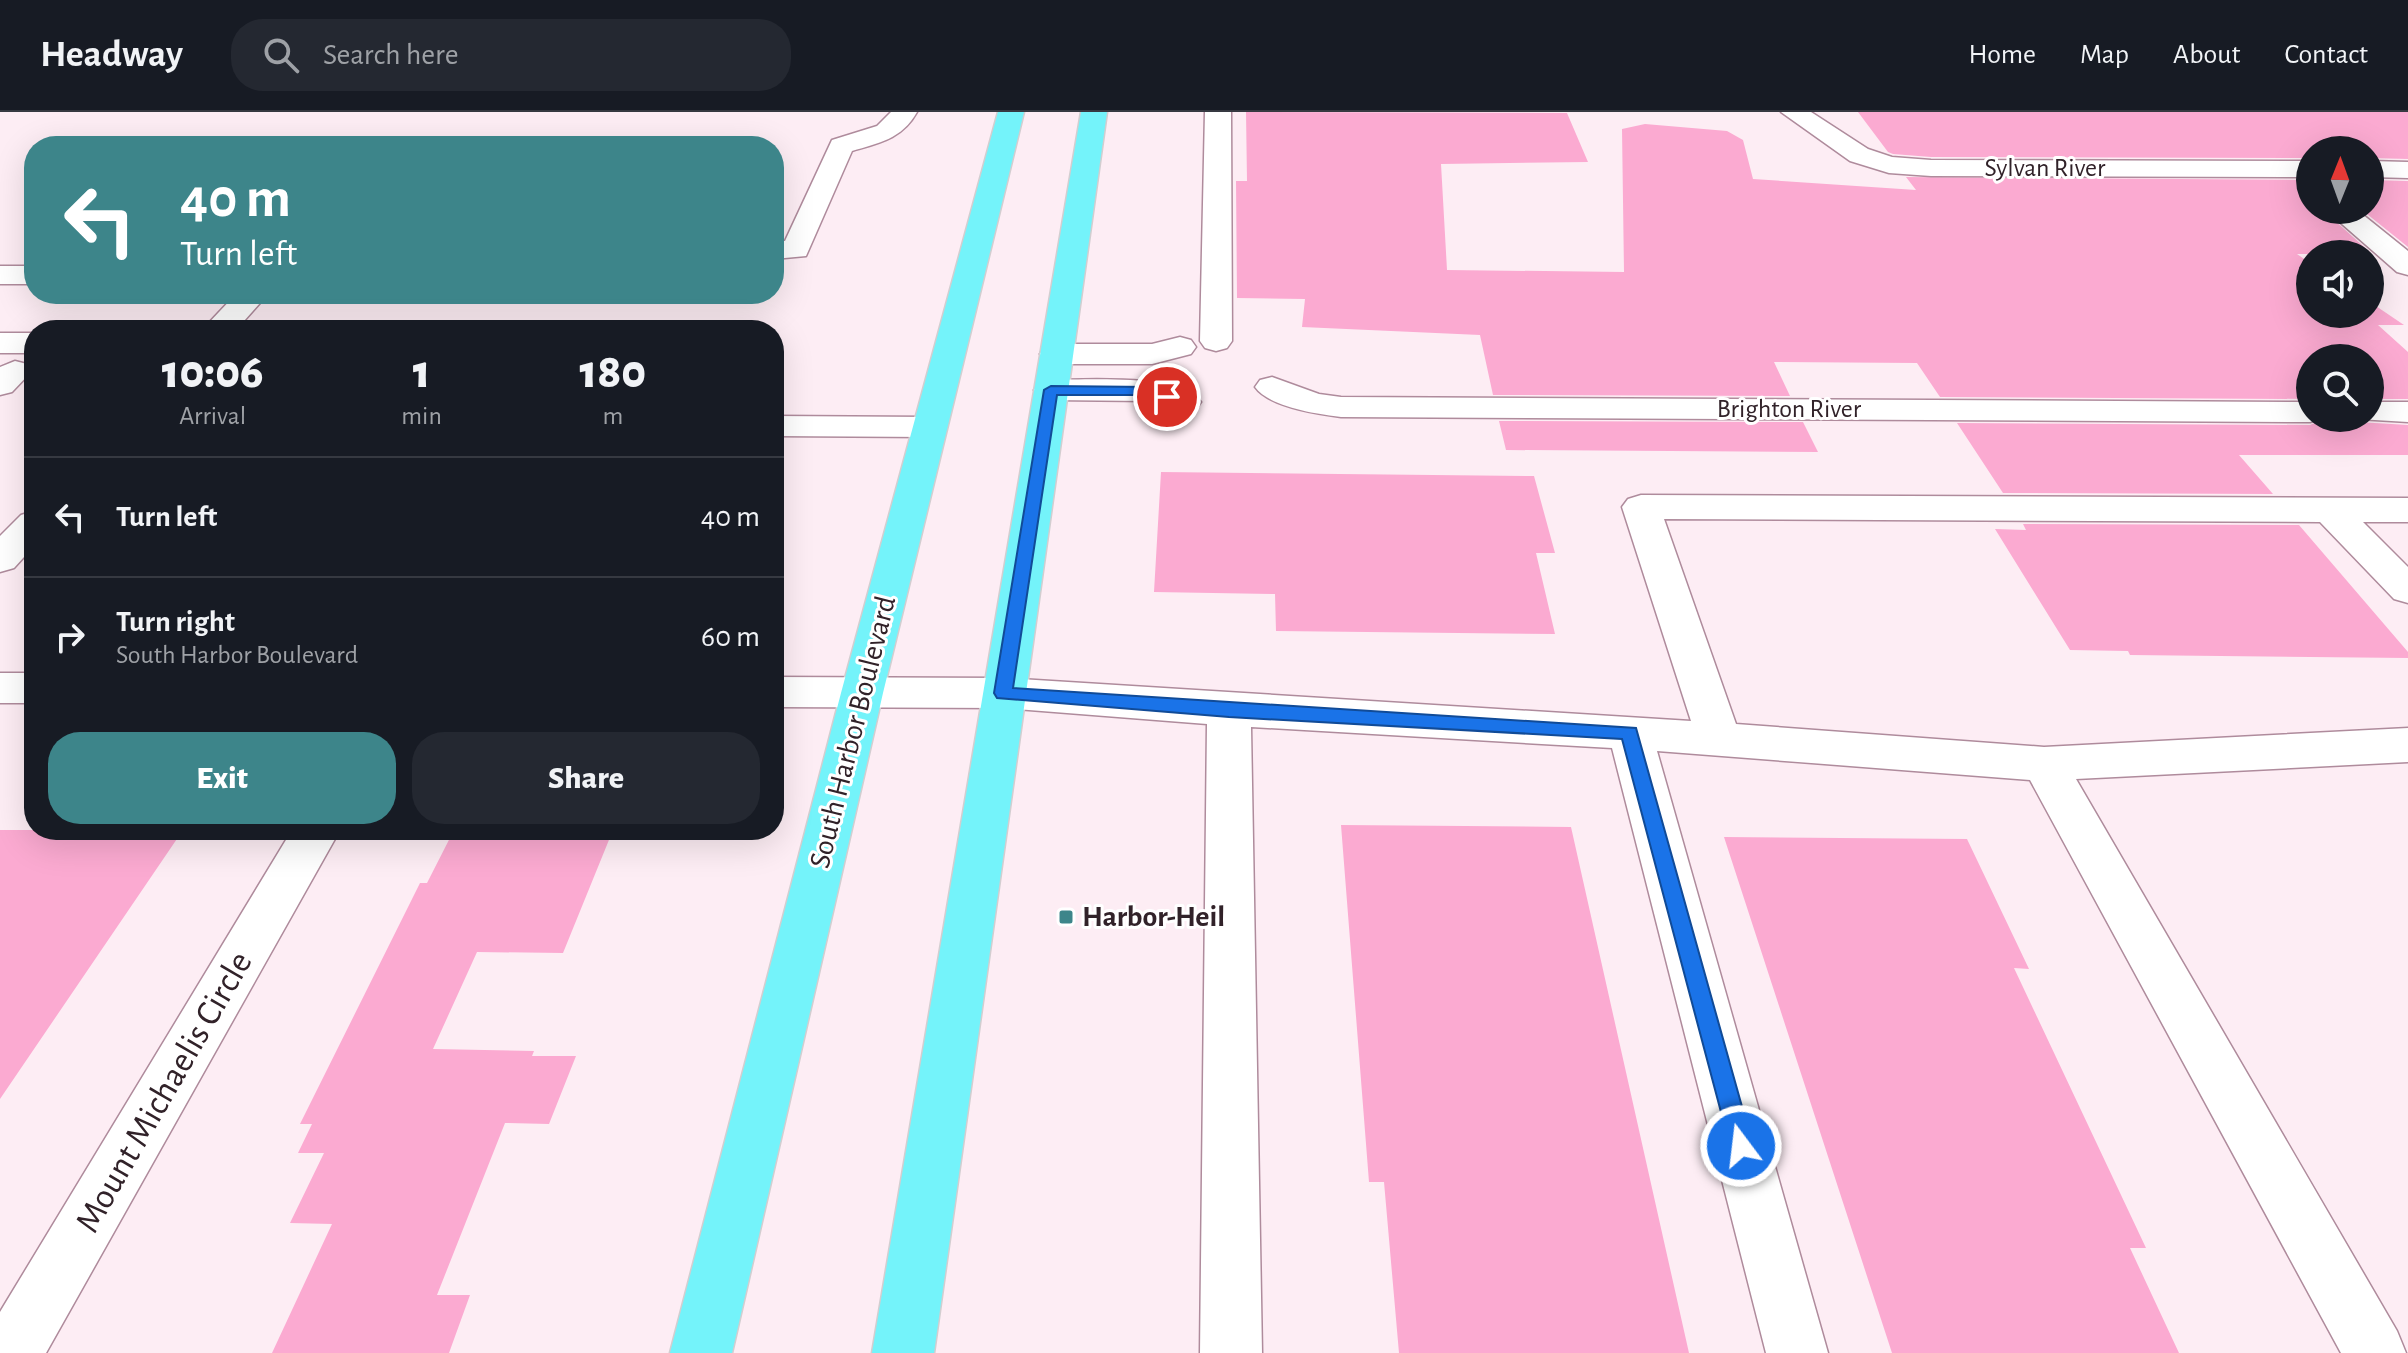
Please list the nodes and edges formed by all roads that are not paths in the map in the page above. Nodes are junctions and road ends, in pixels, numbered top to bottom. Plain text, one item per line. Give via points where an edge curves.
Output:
1 (904, 112) edge
2 (1011, 112) edge
3 (1094, 112) edge
4 (1218, 112) edge
5 (1794, 112) edge
6 (2384, 169) edge
7 (2408, 170) edge
8 (2296, 175) edge
9 (2357, 224) edge
10 (784, 250) edge
11 (2408, 266) edge
12 (0, 275) edge
13 (24, 275) edge
14 (243, 304) edge
15 (228, 320) edge
16 (1216, 341) dead end
17 (24, 351) edge
18 (1056, 354) junction
19 (5, 367) edge
20 (1272, 387) dead end
21 (1051, 390) junction
22 (1151, 391) junction
23 (1184, 402) dead end
24 (2296, 412) edge
25 (2384, 412) edge
26 (2408, 412) edge
27 (784, 426) edge
28 (929, 427) junction
29 (2330, 510) junction
30 (2408, 510) edge
31 (24, 534) edge
32 (0, 559) edge
33 (2408, 590) edge
34 (0, 688) edge
35 (24, 688) edge
36 (784, 692) edge
37 (862, 693) junction
38 (1003, 693) junction
39 (1229, 710) junction
40 (1630, 733) junction
41 (1719, 740) junction
42 (2408, 745) edge
43 (2044, 764) junction
44 (311, 840) edge
45 (11, 1353) edge
46 (701, 1353) edge
47 (903, 1353) edge
48 (1231, 1353) edge
49 (1797, 1353) edge
50 (2375, 1353) edge

1 - 10 street via 885,133 837,133 796,250
2 - 28 main road, South Harbor Boulevard
3 - 18 main road
4 - 16 street
5 - 8 street, Sylvan River via 1859,155 1889,165
6 - 7 street
9 - 11 street
12 - 13 street
14 - 15 street
17 - 19 street
18 - 21 main road
18 - 22 street via 1166,351
20 - 24 street, Brighton River via 1312,403 1341,407
21 - 22 street
21 - 38 main road
22 - 23 street
25 - 26 street
27 - 28 street
28 - 37 main road, South Harbor Boulevard
29 - 30 street
29 - 33 street
29 - 41 street via 1641,507
31 - 32 street
34 - 35 street
36 - 37 street
37 - 38 street
37 - 46 main road, South Harbor Boulevard
38 - 39 street
38 - 47 main road
39 - 40 street
39 - 48 street
40 - 41 street
40 - 49 street
41 - 43 street
42 - 43 street
43 - 50 street
44 - 45 street, Mount Michaelis Circle

